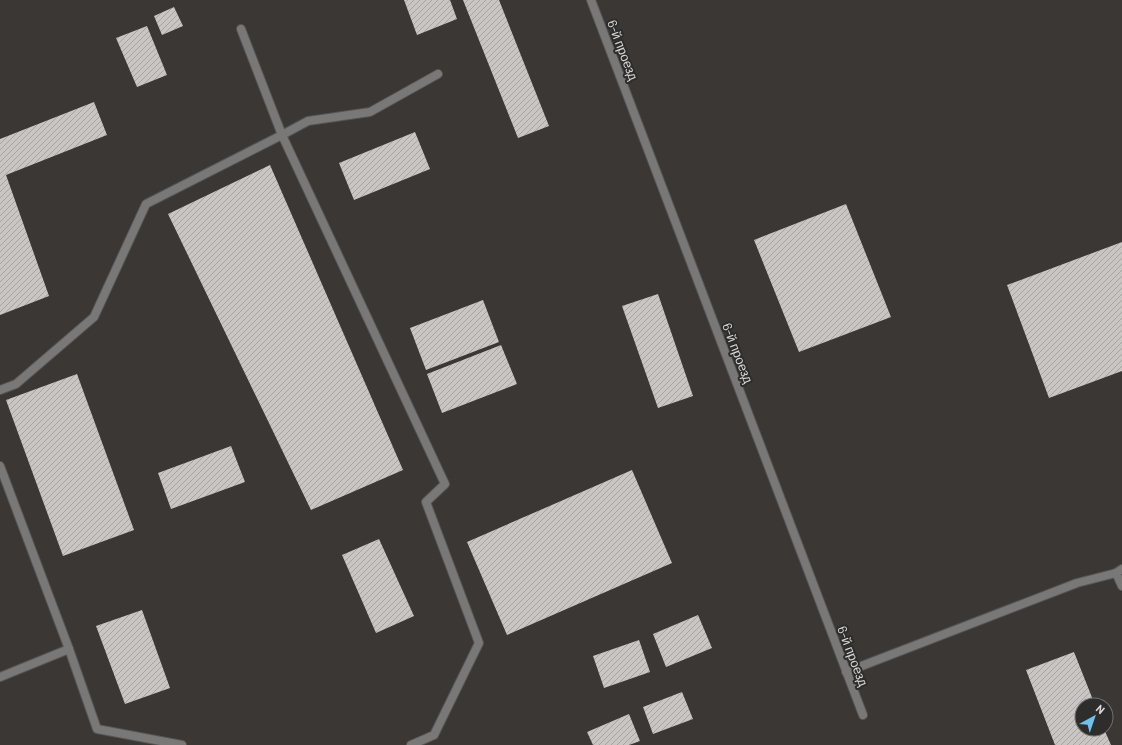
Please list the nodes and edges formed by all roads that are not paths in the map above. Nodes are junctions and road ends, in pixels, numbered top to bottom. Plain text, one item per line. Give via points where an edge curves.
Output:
1 (591, 0) edge
2 (241, 29) dead end
3 (438, 74) dead end
4 (282, 135) junction
5 (0, 390) edge
6 (0, 466) edge
7 (1119, 571) edge
8 (1122, 586) edge
9 (69, 649) junction
10 (846, 672) junction
11 (0, 677) edge
12 (863, 715) dead end
13 (182, 745) edge
14 (411, 745) edge

1 - 10 street, 6-й проезд
2 - 4 street
3 - 4 street via 370,112 308,121
4 - 5 street via 146,204 94,317 16,384
4 - 14 street via 444,484 426,502 479,643 434,735
6 - 9 street
7 - 8 street
7 - 10 street via 1077,584
9 - 11 street
9 - 13 street via 97,729
10 - 12 street, 6-й проезд

